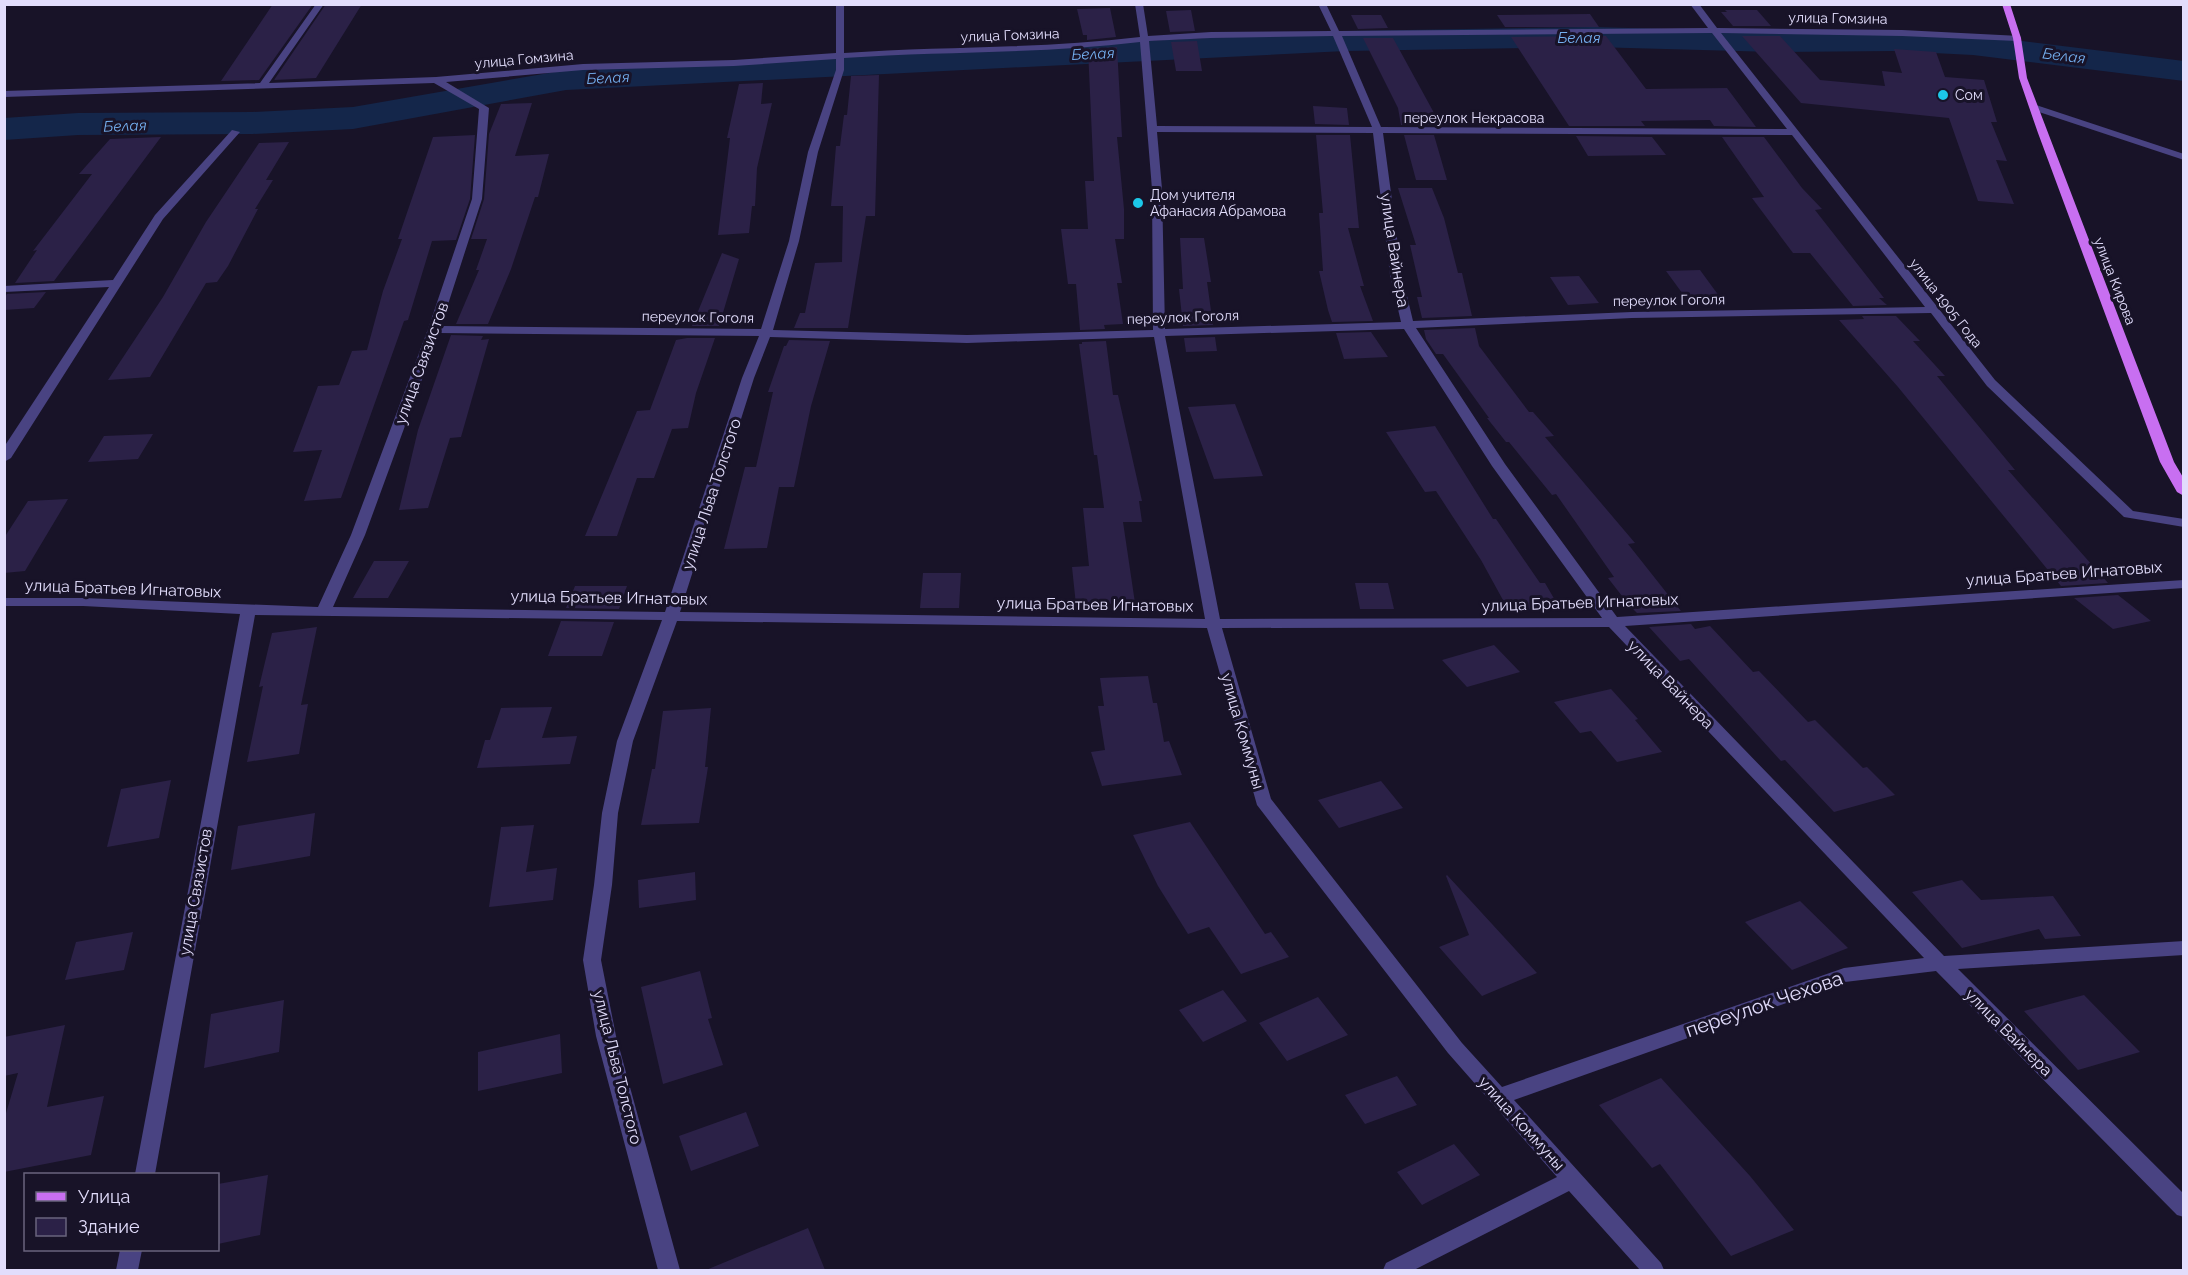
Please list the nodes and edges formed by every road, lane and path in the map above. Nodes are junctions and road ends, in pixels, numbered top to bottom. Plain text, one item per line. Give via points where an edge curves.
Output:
1 (320, 4) edge
2 (840, 4) edge
3 (1139, 4) edge
4 (1322, 4) edge
5 (1694, 4) edge
6 (2006, 4) edge
7 (1714, 30) junction
8 (2017, 38) junction
9 (1143, 39) junction
10 (1339, 40) junction
11 (841, 63) junction
12 (436, 80) junction
13 (263, 86) junction
14 (4, 94) edge
15 (2036, 108) junction
16 (1154, 129) junction
17 (1378, 131) junction
18 (236, 132) dead end
19 (1794, 132) junction
20 (2184, 157) edge
21 (117, 283) junction
22 (4, 289) edge
23 (1932, 310) junction
24 (1408, 325) junction
25 (434, 329) junction
26 (766, 333) junction
27 (1159, 333) junction
28 (4, 458) edge
29 (2184, 492) edge
30 (2184, 524) edge
31 (2184, 584) edge
32 (4, 602) edge
33 (248, 610) junction
34 (324, 610) junction
35 (671, 617) junction
36 (1613, 622) junction
37 (1213, 624) junction
38 (2184, 948) edge
39 (1940, 963) junction
40 (1498, 1097) junction
41 (145, 1173) edge
42 (1572, 1179) junction
43 (2184, 1208) edge
44 (131, 1251) edge
45 (127, 1270) edge
46 (669, 1270) edge
47 (1394, 1270) edge
48 (1653, 1270) edge

1 - 13 street
2 - 11 street, улица Льва Толстого
3 - 9 street
4 - 10 street, улица Вайнера
5 - 7 street
6 - 8 main road, улица Кирова
7 - 8 street, улица Гомзина
7 - 10 street, улица Гомзина
7 - 19 street, улица 1905 Года
8 - 15 main road, улица Кирова via 2024,78
9 - 10 street, улица Гомзина
9 - 11 street, улица Гомзина via 1085,46 908,51
9 - 16 street, улица Коммуны
10 - 17 street, улица Вайнера
11 - 12 street, улица Гомзина via 583,67
11 - 26 street, улица Льва Толстого via 813,152 794,242
12 - 13 street, улица Гомзина
12 - 25 street, улица Связистов via 483,108 477,199
13 - 14 street, улица Гомзина
15 - 20 street
15 - 29 main road, улица Кирова via 2167,462
16 - 17 street, переулок Некрасова
16 - 27 street, улица Коммуны
17 - 19 street, переулок Некрасова
17 - 24 street, улица Вайнера via 1396,275
18 - 21 street via 159,217
19 - 23 street, улица 1905 Года
21 - 22 street
21 - 28 street
23 - 24 street, переулок Гоголя via 1632,315
23 - 30 street, улица 1905 Года via 1990,383 2129,514
24 - 27 street, переулок Гоголя
24 - 36 street, улица Вайнера via 1499,466
25 - 26 street, переулок Гоголя
25 - 34 street, улица Связистов via 358,535
26 - 27 street, переулок Гоголя via 967,339
26 - 35 street, улица Льва Толстого
27 - 37 street, улица Коммуны
31 - 36 street, улица Братьев Игнатовых
32 - 33 street, улица Братьев Игнатовых
33 - 34 street, улица Братьев Игнатовых
33 - 41 street, улица Связистов
34 - 35 street, улица Братьев Игнатовых
35 - 37 street, улица Братьев Игнатовых
35 - 46 street, улица Льва Толстого via 625,741 610,813 592,960 606,1036
36 - 37 street, улица Братьев Игнатовых
36 - 39 street, улица Вайнера
37 - 40 street, улица Коммуны via 1263,801 1455,1048
38 - 39 street, переулок Чехова
39 - 40 street, переулок Чехова via 1844,975
39 - 43 street, улица Вайнера
40 - 42 street, улица Коммуны
42 - 47 street
42 - 48 street, улица Коммуны
44 - 45 street

